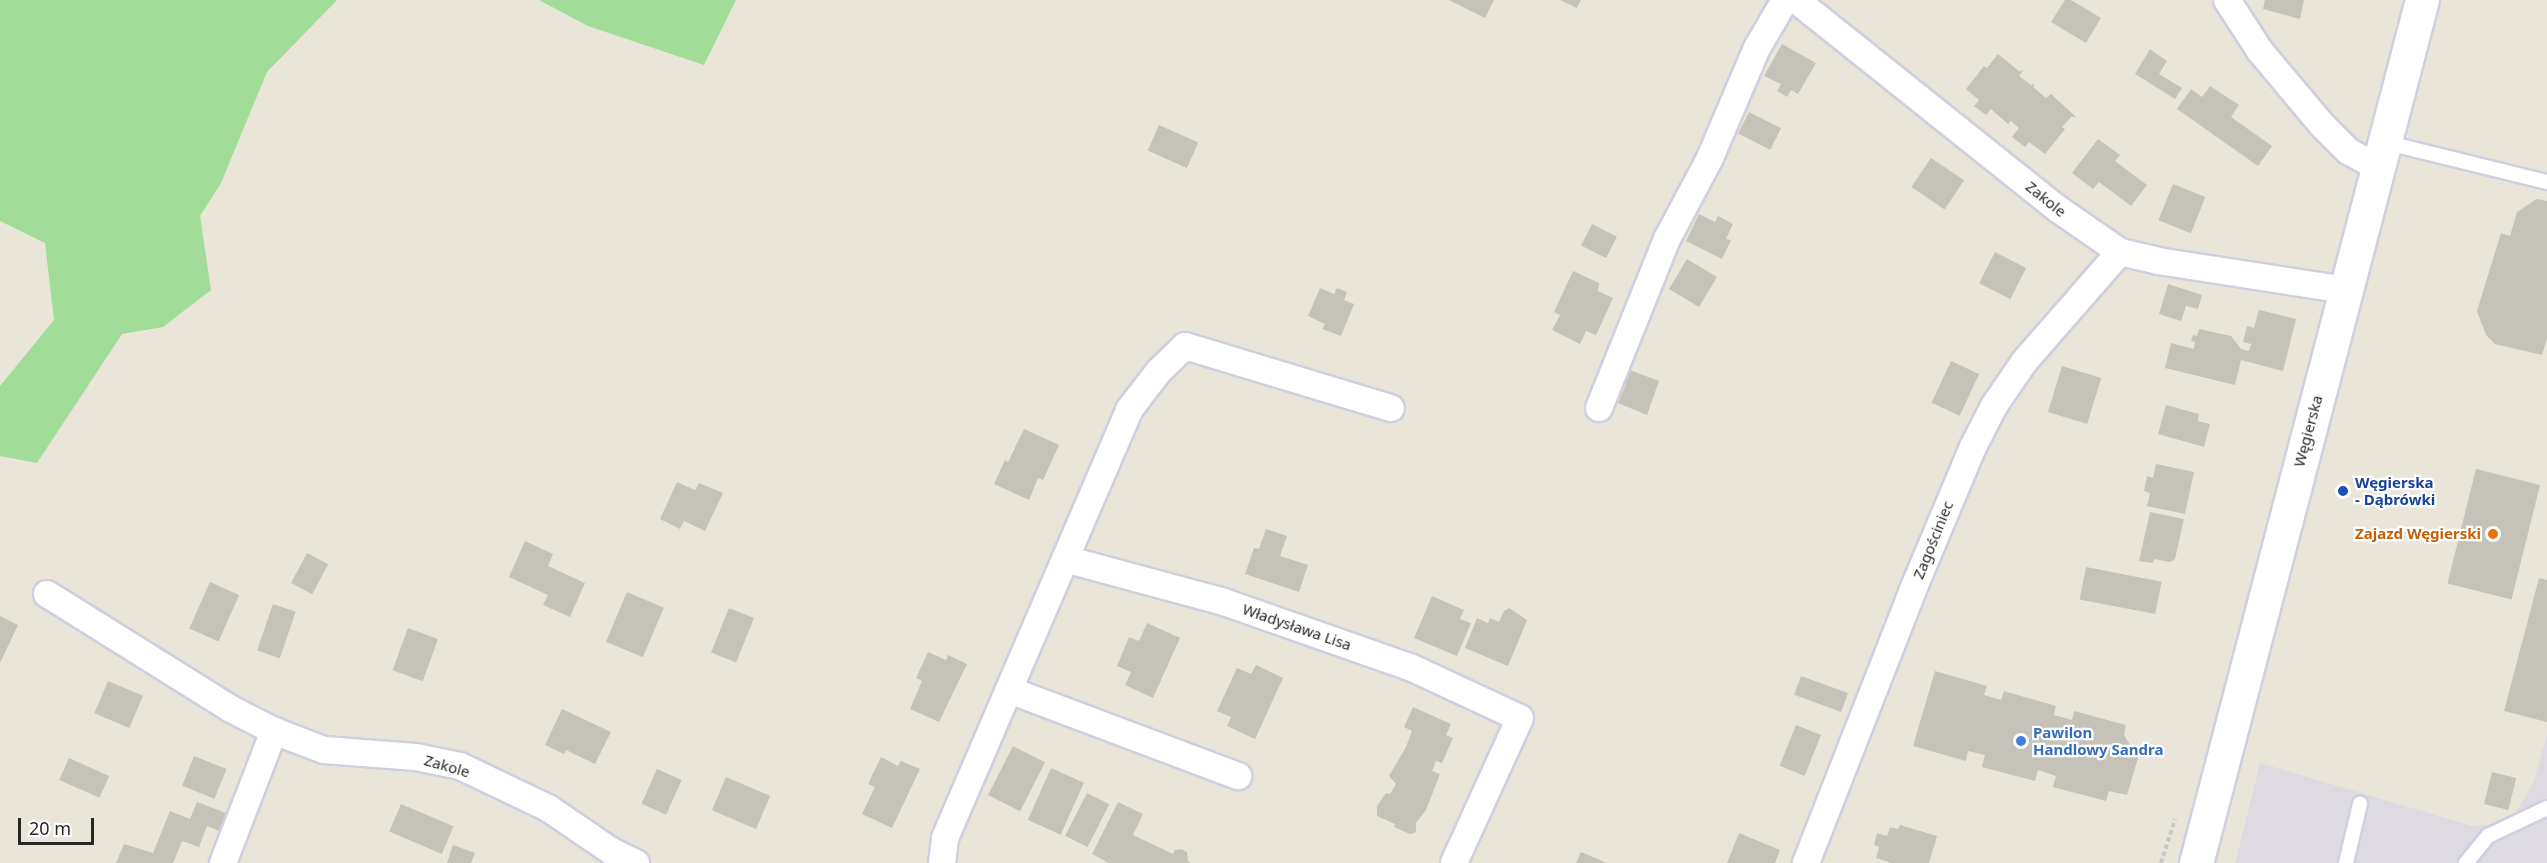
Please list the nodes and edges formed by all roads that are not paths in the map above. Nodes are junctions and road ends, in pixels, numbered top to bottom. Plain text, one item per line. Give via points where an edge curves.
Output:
1 (1785, 0) edge
2 (1796, 0) edge
3 (2227, 0) edge
4 (2422, 0) edge
5 (2381, 155) junction
6 (2547, 182) edge
7 (2120, 252) junction
8 (2345, 290) junction
9 (1391, 408) dead end
10 (1599, 408) dead end
11 (1065, 559) junction
12 (47, 594) dead end
13 (1009, 690) junction
14 (274, 731) junction
15 (1238, 776) dead end
16 (2360, 804) dead end
17 (2547, 808) edge
18 (223, 863) edge
19 (636, 863) edge
20 (942, 863) edge
21 (1454, 863) edge
22 (1806, 863) edge
23 (2196, 863) edge
24 (2346, 863) edge
25 (2466, 863) edge

1 - 10 street via 1757,48 1710,158 1667,239
2 - 7 street, Zakole via 2058,209
3 - 5 street via 2260,51 2323,126 2348,150
4 - 5 main road, Węgierska
5 - 6 lane
5 - 8 main road, Węgierska
7 - 8 street, Zakole
7 - 22 street, Zagościniec via 2024,362 1994,406 1912,592
8 - 23 main road, Węgierska
9 - 11 street via 1185,345 1159,371 1130,410
11 - 13 street
11 - 21 street, Władysława Lisa via 1224,602 1388,659 1520,718
12 - 14 street, Zakole via 168,671
13 - 15 street
13 - 20 street via 945,838
14 - 18 street
14 - 19 street, Zakole via 324,750 416,757 460,766 548,808 611,851
16 - 24 lane
17 - 25 lane via 2488,836

